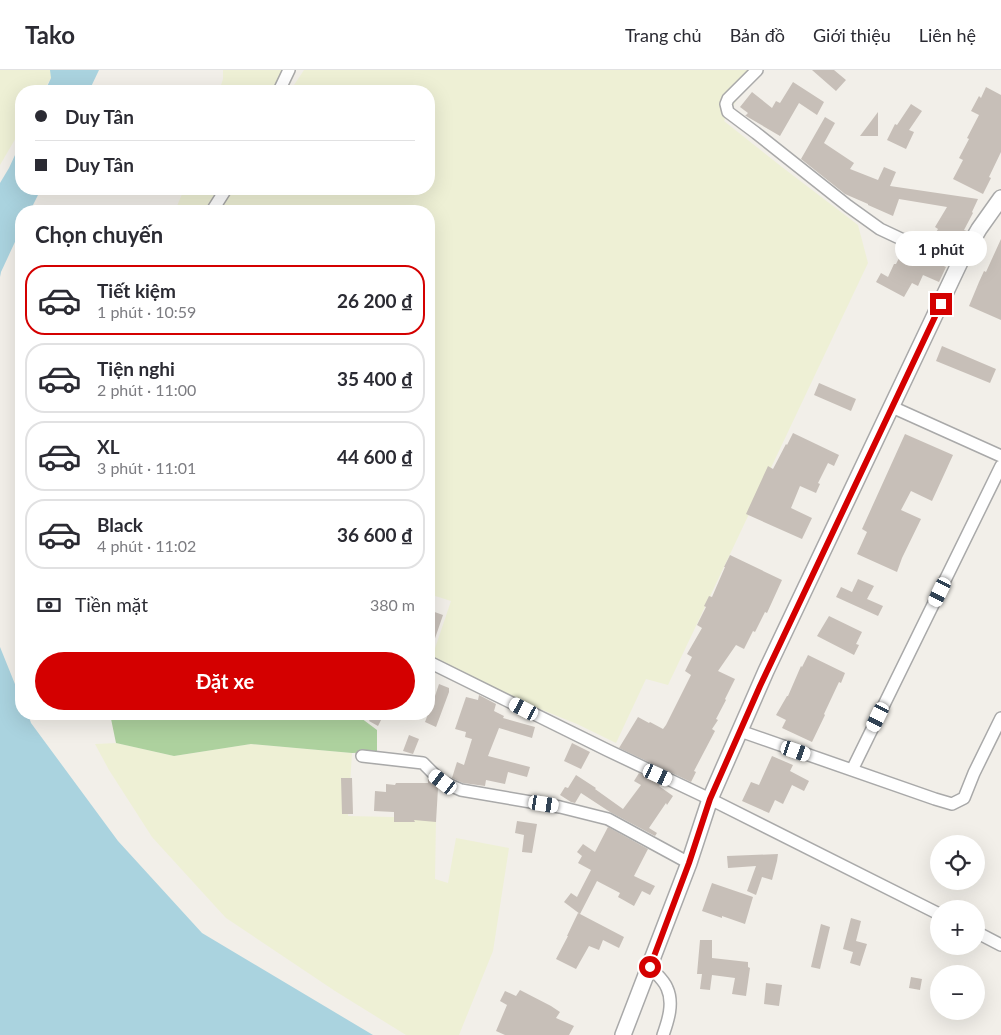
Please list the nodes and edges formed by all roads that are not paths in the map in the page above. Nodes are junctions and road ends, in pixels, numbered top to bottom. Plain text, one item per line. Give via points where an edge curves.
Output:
1 (289, 70) edge
2 (757, 70) edge
3 (282, 85) edge
4 (1001, 198) edge
5 (961, 260) junction
6 (892, 407) junction
7 (1001, 456) edge
8 (1001, 466) edge
9 (435, 665) edge
10 (1001, 718) edge
11 (740, 731) junction
12 (362, 756) dead end
13 (852, 770) junction
14 (710, 799) junction
15 (689, 863) junction
16 (930, 909) edge
17 (985, 937) edge
18 (1001, 945) edge
19 (650, 967) junction
20 (624, 1035) edge
21 (663, 1035) edge

1 - 3 street
2 - 5 street via 728,100 728,112 880,229 914,245
4 - 5 street
5 - 6 street
6 - 7 street
6 - 11 street
8 - 13 street
9 - 14 street
10 - 13 street via 964,798 952,804
11 - 13 street
11 - 14 street
12 - 15 street via 423,763 443,782 461,790 608,819
14 - 15 street
14 - 16 street
15 - 19 street
17 - 18 street
19 - 20 street
19 - 21 street via 667,986 669,993 670,1010

